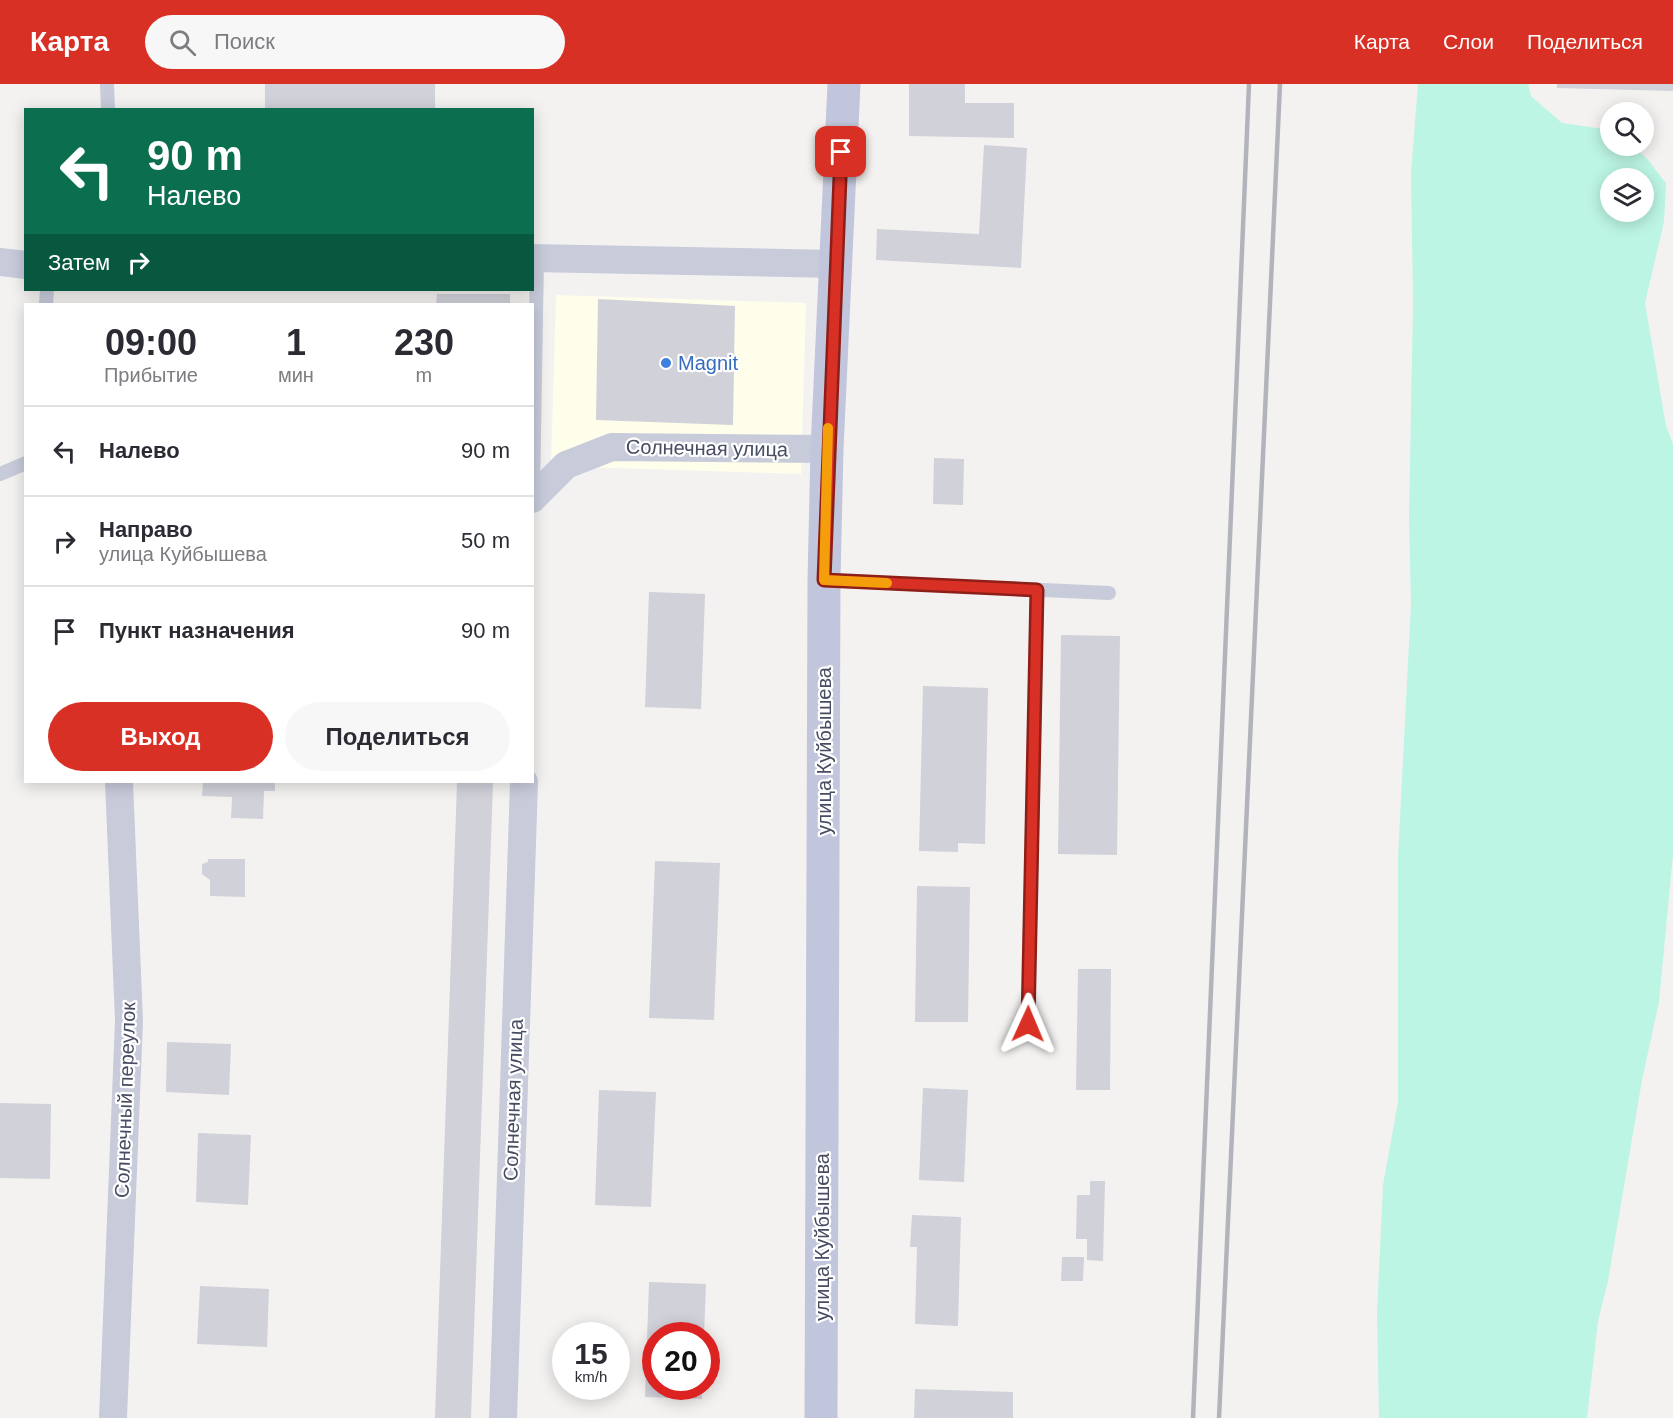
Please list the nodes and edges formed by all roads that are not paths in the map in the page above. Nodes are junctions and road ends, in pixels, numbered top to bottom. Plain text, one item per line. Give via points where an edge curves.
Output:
1 (107, 84) edge
2 (844, 84) edge
3 (108, 108) edge
4 (535, 258) edge
5 (0, 262) edge
6 (836, 264) junction
7 (24, 265) edge
8 (534, 338) edge
9 (827, 449) junction
10 (24, 463) edge
11 (0, 474) edge
12 (534, 497) edge
13 (824, 580) junction
14 (1037, 590) junction
15 (1109, 593) dead end
16 (119, 783) edge
17 (524, 783) edge
18 (1028, 1024) dead end
19 (113, 1418) edge
20 (503, 1418) edge
21 (821, 1418) edge

1 - 3 lane
2 - 6 street, улица Куйбышева
4 - 6 street
4 - 8 lane
5 - 7 street
6 - 9 street, улица Куйбышева
9 - 12 street, Солнечная улица via 612,447 566,465
9 - 13 street, улица Куйбышева
10 - 11 lane
13 - 14 lane
13 - 21 street, улица Куйбышева
14 - 15 lane
14 - 18 lane
16 - 19 street, Солнечный переулок via 129,1021
17 - 20 street, Солнечная улица

